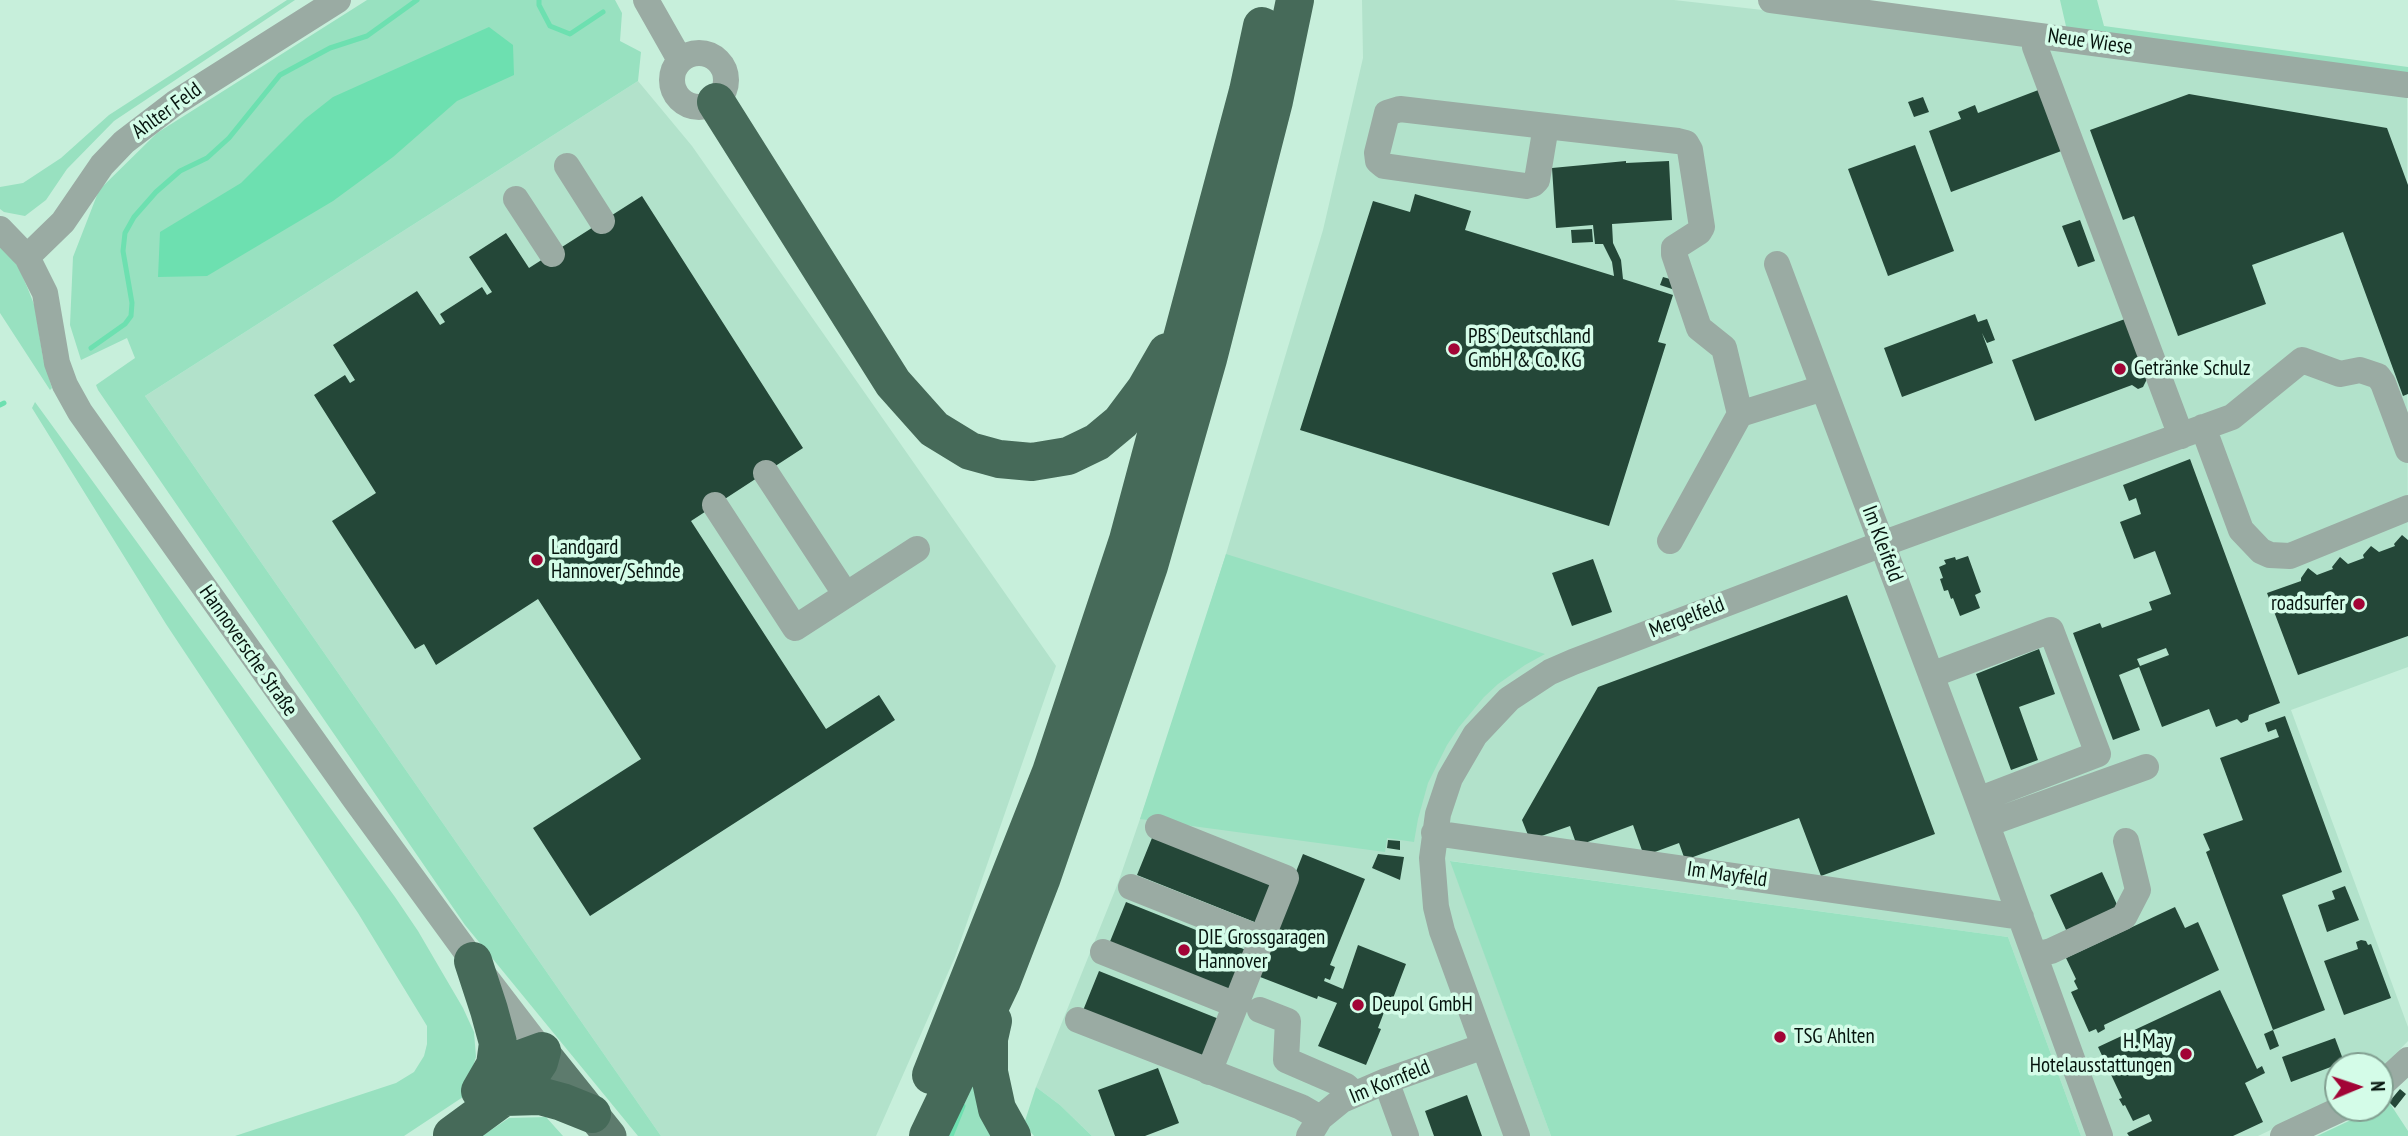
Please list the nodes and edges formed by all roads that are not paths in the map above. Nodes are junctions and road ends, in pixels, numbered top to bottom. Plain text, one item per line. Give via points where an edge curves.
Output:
1 (338, 0) edge
2 (646, 0) edge
3 (1267, 0) edge
4 (1294, 0) edge
5 (1771, 0) edge
6 (2035, 47) dead end
7 (680, 60) junction
8 (2408, 85) edge
9 (716, 102) junction
10 (1546, 126) junction
11 (567, 166) dead end
12 (516, 198) dead end
13 (603, 221) dead end
14 (0, 229) edge
15 (552, 254) dead end
16 (27, 257) junction
17 (1777, 264) dead end
18 (1191, 311) junction
19 (1823, 388) junction
20 (1740, 414) junction
21 (2192, 431) junction
22 (2408, 450) edge
23 (766, 473) dead end
24 (715, 505) dead end
25 (2408, 508) edge
26 (1670, 541) dead end
27 (1882, 544) junction
28 (917, 549) dead end
29 (846, 595) junction
30 (1931, 675) junction
31 (2146, 767) dead end
32 (1983, 812) junction
33 (1158, 827) dead end
34 (1434, 833) junction
35 (2126, 841) dead end
36 (1131, 887) dead end
37 (2021, 917) junction
38 (1262, 939) junction
39 (1103, 952) dead end
40 (2035, 955) junction
41 (473, 961) junction
42 (1002, 981) junction
43 (1248, 1007) junction
44 (1078, 1020) dead end
45 (1483, 1046) junction
46 (542, 1051) junction
47 (2408, 1060) edge
48 (1209, 1072) junction
49 (2394, 1073) edge
50 (1386, 1081) junction
51 (495, 1091) junction
52 (1355, 1094) junction
53 (2324, 1117) edge
54 (601, 1125) edge
55 (1315, 1127) edge
56 (452, 1136) edge
57 (907, 1136) edge
58 (928, 1136) edge
59 (1012, 1136) edge
60 (1406, 1136) edge
61 (1517, 1136) edge
62 (2100, 1136) edge
63 (2283, 1136) edge

1 - 16 street, Ahlter Feld via 176,103 124,142 102,165 63,222
2 - 7 street
3 - 18 highway
4 - 42 highway via 1274,101 1215,334 1149,566
5 - 8 street, Neue Wiese
6 - 21 street
7 - 9 street via 671,83 675,94 687,105 702,108
7 - 9 street via 703,53 723,67 724,92
9 - 18 highway via 893,383 934,429 970,451 1032,462 1069,456 1097,442 1121,422 1145,390
10 - 10 street via 1393,110 1387,113 1378,161 1384,166 1526,186 1537,180
10 - 20 street via 1678,141 1690,150 1702,227 1674,248 1674,254 1699,328 1724,348
11 - 13 street
12 - 15 street
14 - 16 street, Hannoversche Straße
16 - 41 street, Hannoversche Straße via 45,292 57,363 80,412
17 - 19 street, Im Kleifeld
18 - 57 highway via 1128,540 1051,772
19 - 20 street
19 - 27 street, Im Kleifeld
20 - 26 street
21 - 22 street, Mergelfeld via 2232,417 2302,360 2340,374 2360,370 2378,376
21 - 25 street via 2241,530 2270,555 2290,556
21 - 27 street, Mergelfeld
23 - 29 street
24 - 29 street via 795,628
27 - 30 street, Im Kleifeld
27 - 34 street, Mergelfeld via 1573,662 1529,685 1491,716 1461,756 1443,796
28 - 29 street
30 - 32 street, Im Kleifeld
30 - 32 street via 2051,630 2098,754
31 - 32 street
32 - 37 street, Im Kleifeld
33 - 38 street via 1286,878
34 - 37 street, Im Mayfeld
34 - 45 street, Mergelfeld via 1436,907
35 - 40 street via 2138,890 2124,917
36 - 38 street
37 - 40 street, Im Kleifeld
38 - 43 street
39 - 43 street
40 - 62 street, Im Kleifeld
41 - 46 street, Hannoversche Straße
41 - 51 highway via 498,1043
42 - 58 highway
42 - 59 highway via 988,1064 997,1109
43 - 48 street
43 - 52 street via 1288,1021 1286,1060
44 - 48 street
45 - 50 street, Im Kornfeld
45 - 61 street, Mergelfeld
46 - 51 highway via 520,1059
46 - 54 main road
47 - 49 street
48 - 55 street via 1301,1107
50 - 52 street, Im Kornfeld
50 - 60 street
51 - 54 highway via 562,1102
51 - 56 highway via 466,1107
52 - 55 street, Im Kornfeld via 1342,1100
53 - 63 street

